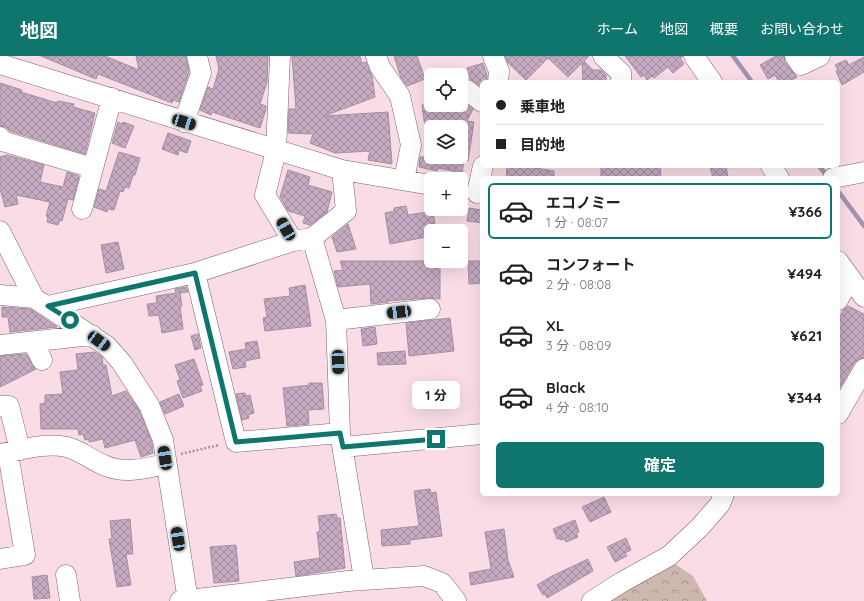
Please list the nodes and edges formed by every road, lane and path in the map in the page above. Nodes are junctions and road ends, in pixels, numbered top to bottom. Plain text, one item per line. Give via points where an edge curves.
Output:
1 (197, 56) edge
2 (280, 56) edge
3 (376, 56) edge
4 (494, 56) edge
5 (604, 56) edge
6 (694, 56) edge
7 (795, 56) edge
8 (820, 56) edge
9 (0, 64) edge
10 (498, 80) edge
11 (621, 80) edge
12 (711, 80) edge
13 (112, 98) junction
14 (184, 122) junction
15 (0, 137) edge
16 (276, 151) junction
17 (93, 168) junction
18 (482, 168) edge
19 (342, 170) junction
20 (860, 172) edge
21 (840, 176) edge
22 (404, 180) junction
23 (424, 184) edge
24 (473, 193) edge
25 (82, 209) dead end
26 (0, 231) edge
27 (312, 238) junction
28 (293, 241) junction
29 (840, 264) edge
30 (195, 273) junction
31 (849, 278) junction
32 (0, 295) edge
33 (840, 296) edge
34 (864, 297) edge
35 (41, 302) junction
36 (430, 309) dead end
37 (336, 320) junction
38 (92, 335) junction
39 (33, 342) junction
40 (0, 345) edge
41 (42, 360) dead end
42 (864, 369) edge
43 (0, 406) edge
44 (840, 411) edge
45 (480, 434) edge
46 (342, 440) junction
47 (236, 442) junction
48 (9, 452) edge
49 (166, 461) junction
50 (723, 496) edge
51 (0, 559) edge
52 (66, 575) dead end
53 (364, 579) junction
54 (70, 601) edge
55 (185, 601) edge
56 (456, 601) edge
57 (592, 601) edge

1 - 14 street via 201,73
2 - 16 street
3 - 22 street via 380,67 400,96 411,145
4 - 10 street via 499,71
5 - 11 street via 621,73
6 - 12 street
7 - 8 street via 801,65
9 - 13 street
13 - 14 street
13 - 17 street
14 - 16 street
15 - 17 street via 2,141
16 - 19 street
16 - 28 street via 265,195
17 - 25 street
18 - 24 street
19 - 22 street
19 - 27 street via 346,211
20 - 21 street
22 - 23 street
26 - 35 street
27 - 28 street
27 - 37 street
28 - 30 street
29 - 31 street
30 - 35 street
30 - 47 street
31 - 33 street
31 - 34 street
32 - 35 street
35 - 38 street
36 - 37 street
37 - 46 street
38 - 39 street
38 - 49 street via 107,346 122,363 149,406 162,440
39 - 40 street
39 - 41 street
42 - 44 street
43 - 48 street via 9,406
45 - 46 street
46 - 47 street
46 - 53 street
47 - 49 path
48 - 49 street via 54,446 66,447 78,450 106,467 124,470 139,470
48 - 51 street via 25,555
49 - 55 street
50 - 57 street via 720,504 700,527 669,556
52 - 54 street
53 - 55 street
53 - 56 street via 424,576 442,583

